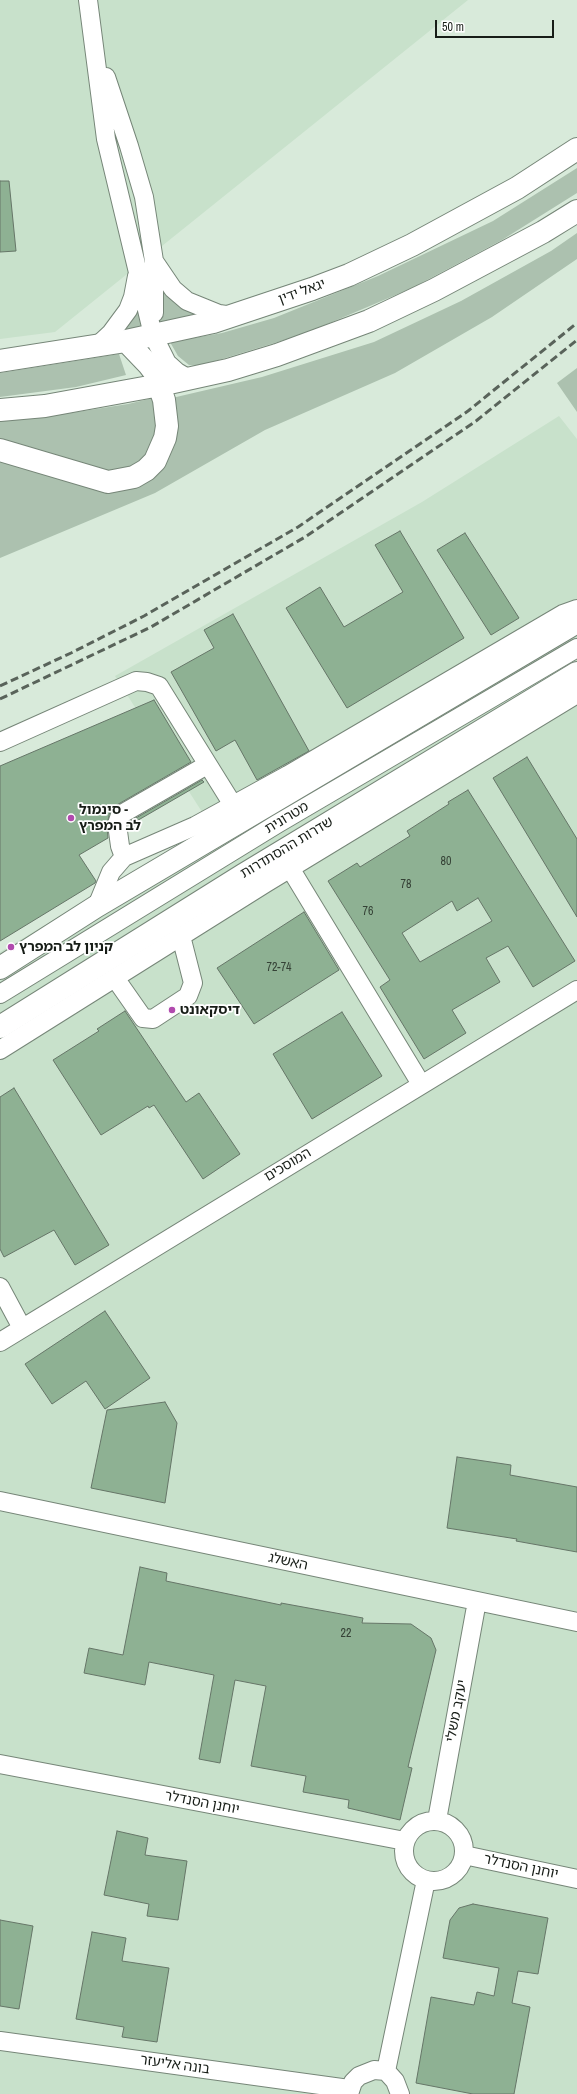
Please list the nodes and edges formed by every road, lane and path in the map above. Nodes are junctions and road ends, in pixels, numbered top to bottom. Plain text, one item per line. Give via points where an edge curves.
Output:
1 (88, 0) edge
2 (94, 43) junction
3 (577, 150) edge
4 (577, 211) edge
5 (154, 261) junction
6 (138, 271) junction
7 (232, 316) junction
8 (153, 335) junction
9 (126, 342) junction
10 (96, 346) junction
11 (0, 361) edge
12 (149, 365) junction
13 (189, 379) junction
14 (160, 385) junction
15 (122, 393) junction
16 (0, 410) edge
17 (0, 450) edge
18 (577, 609) edge
19 (577, 622) edge
20 (577, 648) edge
21 (577, 673) edge
22 (577, 694) edge
23 (0, 742) edge
24 (208, 765) junction
25 (233, 805) junction
26 (124, 857) junction
27 (290, 868) junction
28 (243, 875) junction
29 (266, 883) junction
30 (97, 906) junction
31 (181, 936) junction
32 (0, 968) edge
33 (115, 978) junction
34 (577, 990) edge
35 (0, 994) edge
36 (0, 1026) edge
37 (0, 1050) edge
38 (421, 1084) junction
39 (0, 1287) edge
40 (22, 1328) junction
41 (0, 1342) edge
42 (0, 1502) edge
43 (477, 1601) junction
44 (577, 1622) edge
45 (0, 1764) edge
46 (437, 1820) junction
47 (405, 1841) junction
48 (464, 1855) junction
49 (577, 1879) edge
50 (426, 1880) junction
51 (0, 2041) edge
52 (386, 2071) junction
53 (349, 2092) edge
54 (400, 2094) edge

1 - 2 street
2 - 5 street via 142,190
2 - 6 street via 106,139
3 - 7 highway, יגאל ידין via 517,188 412,245 349,275
4 - 13 highway via 492,260 369,321 277,355
5 - 7 street via 173,289 187,301 219,314
5 - 8 street
6 - 8 street
6 - 10 street via 128,310 111,333
7 - 8 highway, יגאל ידין
8 - 9 highway, יגאל ידין
8 - 12 street
8 - 13 street via 167,363
9 - 10 highway, יגאל ידין
9 - 12 highway
10 - 11 highway, יגאל ידין
12 - 14 highway
12 - 15 street via 138,382
13 - 14 highway
14 - 15 highway
14 - 17 highway via 166,414 165,438 155,461 134,477 108,482 95,480
15 - 16 highway via 45,406
18 - 25 street via 563,614 346,742
19 - 30 highway
20 - 35 street, מטרונית via 277,824
21 - 28 highway, שדרות ההסתדרות
22 - 27 street
23 - 24 street via 136,681 147,682 159,686
24 - 25 street
24 - 26 street via 120,815 117,824
25 - 26 street via 195,826
26 - 30 street via 111,872
27 - 29 street
27 - 38 street
28 - 29 street
28 - 36 highway, שדרות ההסתדרות
29 - 31 street
30 - 32 highway
31 - 33 street
31 - 33 street via 192,983 188,996 153,1019 143,1018
33 - 37 street
34 - 38 street, המוסכים
38 - 40 street, המוסכים
39 - 40 street
40 - 41 street, המוסכים
42 - 43 street, האשלג
43 - 44 street, האשלג
43 - 46 street, יעקב משלי
45 - 47 street, יוחנן הסנדלר
46 - 47 street via 421,1823 408,1834
46 - 48 street via 450,1825 460,1834
47 - 50 street via 404,1858 407,1865 418,1877
48 - 49 street, יוחנן הסנדלר
48 - 50 street via 454,1874 441,1880
50 - 52 street
51 - 53 street, בונה אליעזר
52 - 53 street via 366,2072 353,2082
52 - 54 street via 395,2081

